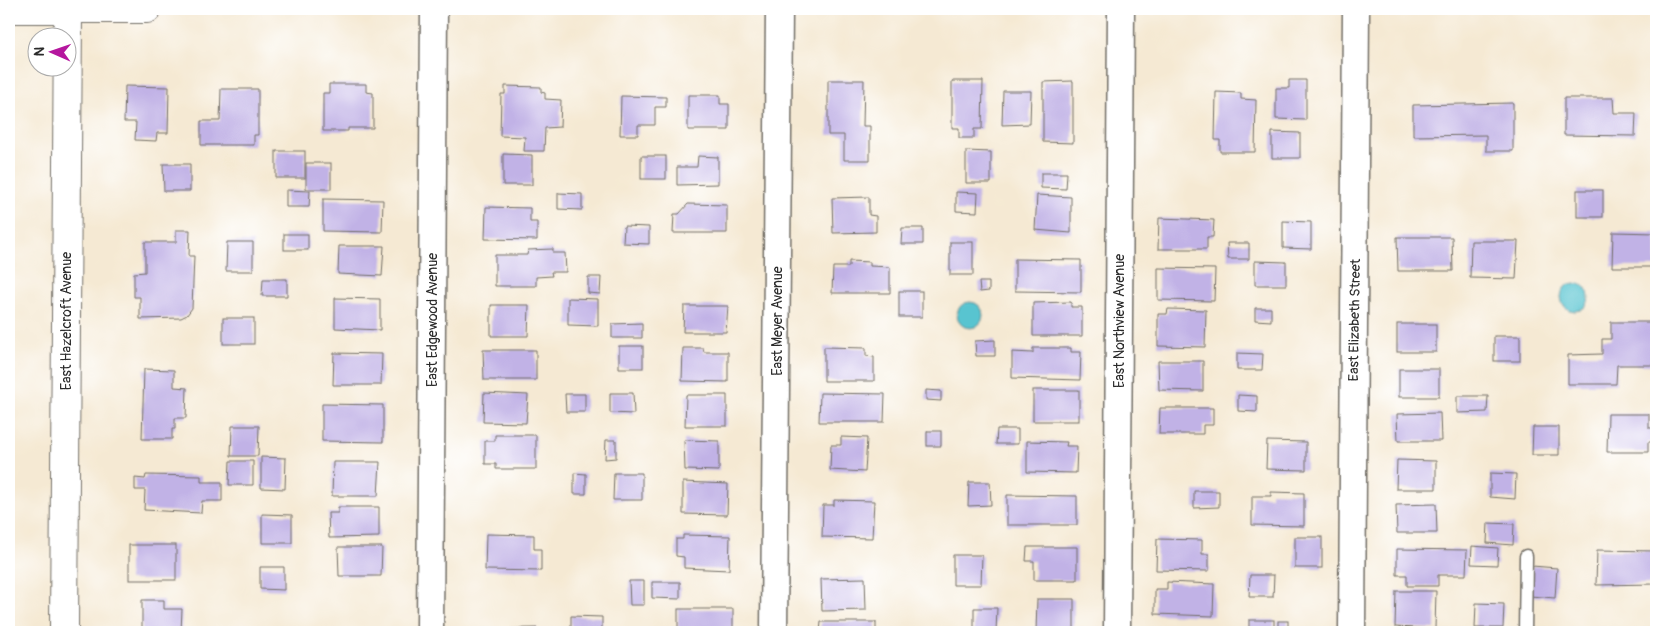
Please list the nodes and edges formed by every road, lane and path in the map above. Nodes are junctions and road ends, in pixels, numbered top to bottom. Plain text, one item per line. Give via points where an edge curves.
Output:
1 (9, 9) edge
2 (68, 9) edge
3 (147, 9) edge
4 (434, 9) edge
5 (779, 9) edge
6 (1121, 9) edge
7 (1356, 9) edge
8 (1526, 556) dead end
9 (64, 632) edge
10 (430, 632) edge
11 (774, 632) edge
12 (1117, 632) edge
13 (1352, 632) edge
14 (1525, 632) edge

1 - 2 street
2 - 3 street
2 - 9 street, East Hazelcroft Avenue
4 - 10 street, East Edgewood Avenue
5 - 11 street, East Meyer Avenue
6 - 12 street, East Northview Avenue
7 - 13 street, East Elizabeth Street
8 - 14 lane

